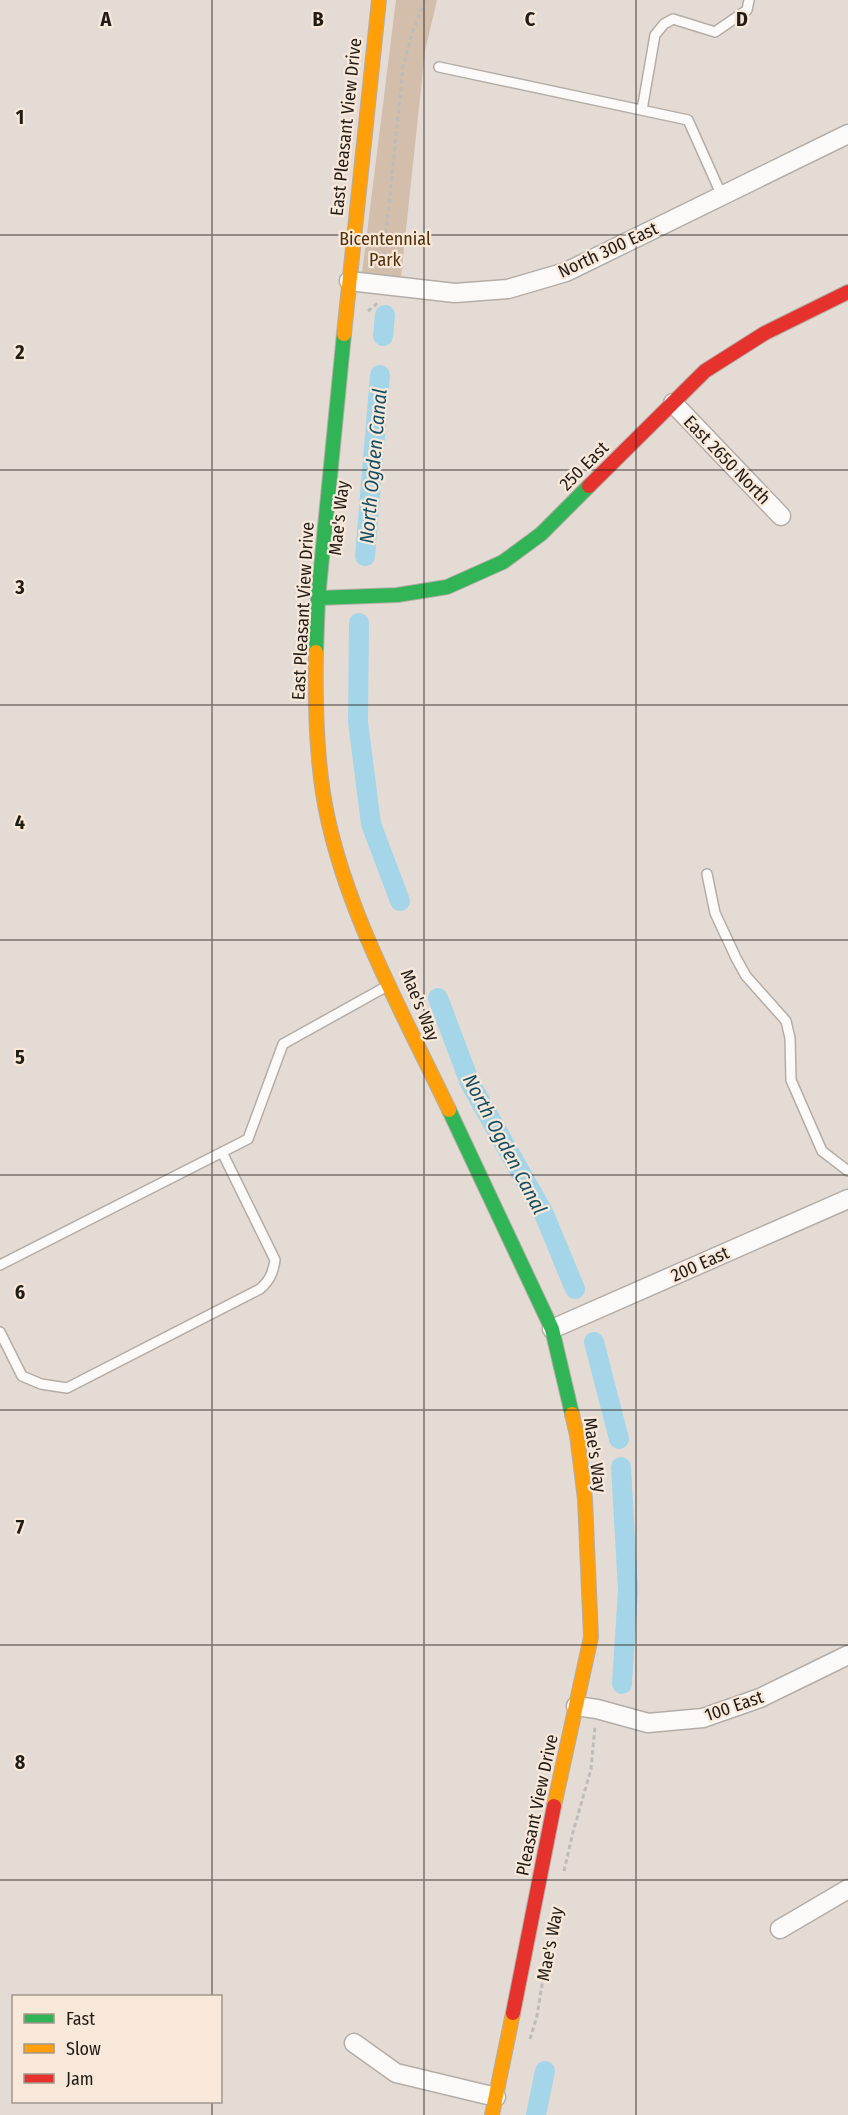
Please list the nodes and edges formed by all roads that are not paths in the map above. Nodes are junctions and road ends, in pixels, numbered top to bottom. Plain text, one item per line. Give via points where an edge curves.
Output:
1 (379, 0) edge
2 (749, 0) edge
3 (439, 67) dead end
4 (642, 110) junction
5 (848, 134) edge
6 (723, 196) junction
7 (349, 281) junction
8 (848, 292) edge
9 (673, 403) junction
10 (781, 516) dead end
11 (318, 598) junction
12 (707, 874) dead end
13 (389, 985) junction
14 (222, 1152) junction
15 (848, 1171) edge
16 (848, 1199) edge
17 (0, 1265) edge
18 (552, 1329) junction
19 (0, 1332) edge
20 (585, 1499) joint
21 (848, 1655) edge
22 (576, 1706) junction
23 (848, 1889) edge
24 (780, 1929) dead end
25 (354, 2043) dead end
26 (494, 2106) edge

1 - 7 street, East Pleasant View Drive
2 - 4 lane via 747,10 715,32 673,19 664,24 655,35
3 - 4 lane
4 - 6 lane via 688,120
5 - 6 street, North 300 East
6 - 7 street, North 300 East via 566,272 508,289 454,292
7 - 11 street, East Pleasant View Drive
8 - 9 street, 250 East via 765,333 705,371
9 - 10 street, East 2650 North
9 - 11 street, 250 East via 541,534 503,562 447,587 398,595
11 - 13 street, East Pleasant View Drive via 315,694 323,793 348,886
12 - 15 lane via 715,913 738,963 786,1021 791,1080 822,1151
13 - 14 lane via 283,1044 248,1138
13 - 18 street, East Pleasant View Drive
14 - 17 lane
14 - 19 lane via 275,1260 268,1282 67,1388 22,1376
16 - 18 street, 200 East
18 - 20 street, East Pleasant View Drive via 577,1435
20 - 22 street, Pleasant View Drive via 591,1637
21 - 22 street, 100 East via 760,1698 704,1718 648,1723
22 - 26 street, Pleasant View Drive
23 - 24 street
25 - 26 street via 396,2073

